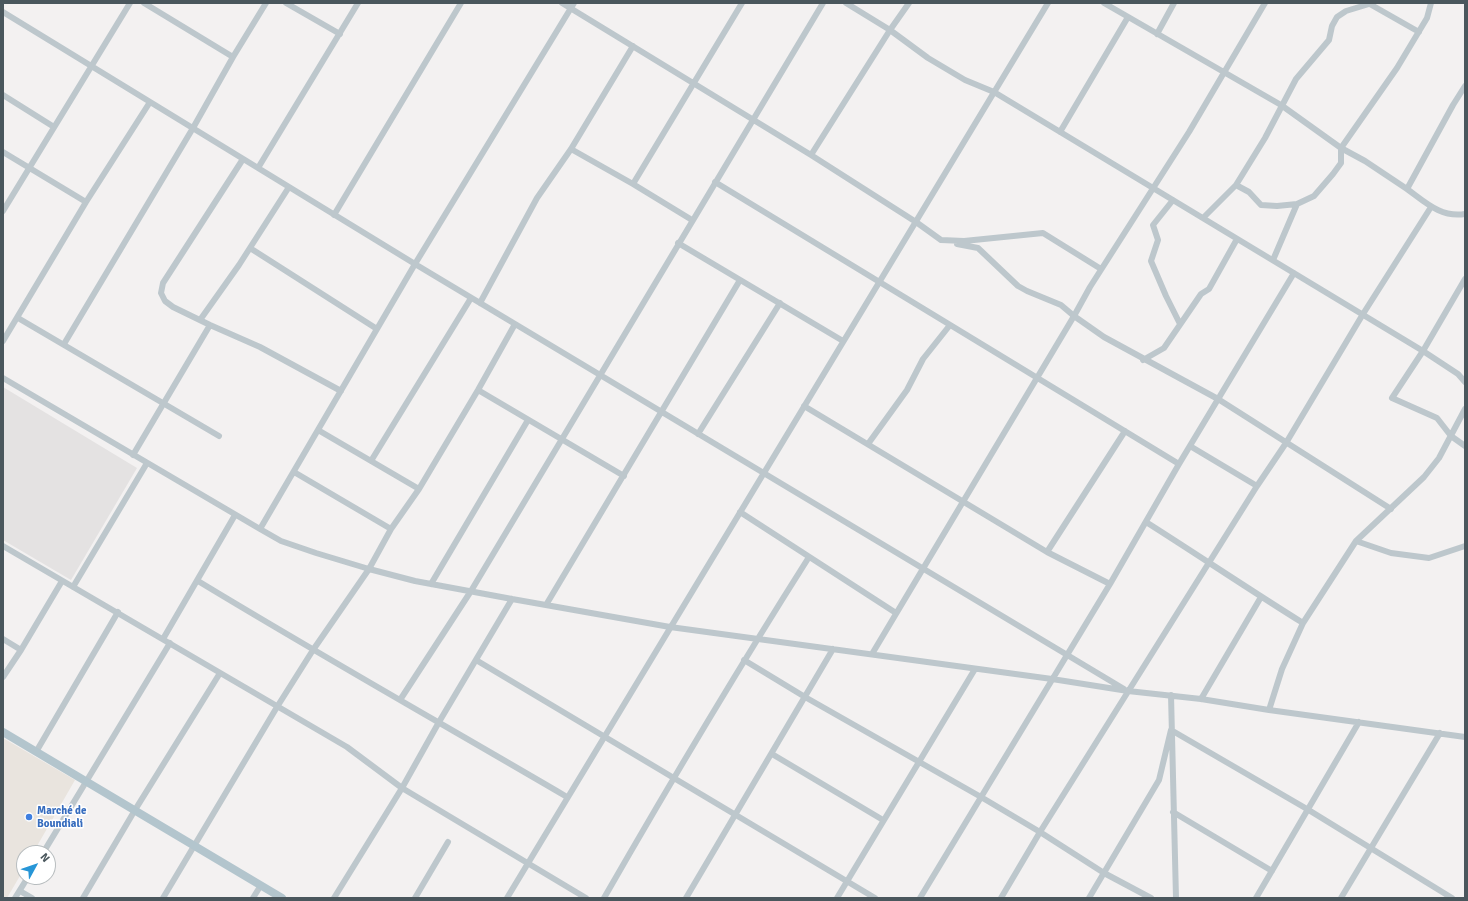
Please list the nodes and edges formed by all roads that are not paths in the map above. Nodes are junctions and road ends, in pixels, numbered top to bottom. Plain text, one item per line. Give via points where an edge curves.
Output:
1 (130, 3) edge
2 (144, 3) edge
3 (266, 3) edge
4 (286, 3) edge
5 (358, 3) edge
6 (462, 3) edge
7 (562, 3) edge
8 (742, 3) edge
9 (823, 3) edge
10 (846, 3) edge
11 (909, 3) edge
12 (1048, 3) edge
13 (1104, 3) edge
14 (1174, 3) edge
15 (1265, 3) edge
16 (1368, 3) edge
17 (1431, 3) edge
18 (572, 6) edge
19 (3, 12) edge
20 (1128, 17) junction
21 (890, 30) junction
22 (1419, 32) junction
23 (340, 34) junction
24 (1157, 34) junction
25 (633, 46) junction
26 (233, 57) junction
27 (91, 66) junction
28 (1224, 73) junction
29 (694, 84) junction
30 (1465, 86) edge
31 (994, 92) junction
32 (3, 95) edge
33 (150, 102) junction
34 (1281, 105) junction
35 (752, 120) junction
36 (54, 127) junction
37 (193, 128) junction
38 (1060, 132) junction
39 (1341, 148) junction
40 (571, 149) junction
41 (3, 152) edge
42 (811, 155) junction
43 (243, 159) junction
44 (29, 168) junction
45 (258, 168) junction
46 (715, 182) junction
47 (633, 184) junction
48 (1236, 185) junction
49 (289, 187) junction
50 (1154, 188) junction
51 (1407, 189) junction
52 (1173, 200) junction
53 (86, 202) junction
54 (1297, 204) junction
55 (1431, 207) junction
56 (3, 211) edge
57 (1465, 214) edge
58 (334, 215) junction
59 (1203, 218) junction
60 (692, 220) junction
61 (916, 222) junction
62 (1237, 239) junction
63 (941, 240) junction
64 (678, 243) junction
65 (250, 248) junction
66 (1273, 260) junction
67 (415, 264) junction
68 (1100, 269) junction
69 (1294, 273) junction
70 (1465, 279) edge
71 (740, 280) junction
72 (879, 282) junction
73 (471, 298) junction
74 (480, 303) junction
75 (780, 304) junction
76 (1362, 314) junction
77 (1074, 316) junction
78 (18, 318) junction
79 (200, 320) junction
80 (515, 324) junction
81 (1180, 324) junction
82 (210, 325) junction
83 (950, 325) junction
84 (378, 329) junction
85 (3, 341) edge
86 (843, 341) junction
87 (64, 344) junction
88 (1423, 351) junction
89 (1144, 360) junction
90 (599, 374) junction
91 (3, 378) edge
92 (1037, 378) junction
93 (1465, 382) edge
94 (341, 390) junction
95 (478, 390) junction
96 (1218, 399) junction
97 (165, 404) junction
98 (804, 406) junction
99 (1465, 409) edge
100 (662, 412) junction
101 (528, 420) junction
102 (318, 430) junction
103 (1125, 431) junction
104 (698, 434) junction
105 (219, 436) dead end
106 (1451, 436) junction
107 (561, 440) junction
108 (1286, 442) junction
109 (868, 444) junction
110 (1190, 446) junction
111 (1465, 446) edge
112 (133, 455) junction
113 (371, 461) junction
114 (147, 463) junction
115 (1179, 464) junction
116 (294, 472) junction
117 (764, 473) junction
118 (624, 476) junction
119 (1257, 486) junction
120 (419, 489) junction
121 (963, 502) junction
122 (1391, 509) junction
123 (740, 512) junction
124 (236, 515) junction
125 (1146, 522) junction
126 (260, 529) junction
127 (391, 529) junction
128 (1356, 541) junction
129 (3, 546) edge
130 (1465, 546) edge
131 (1047, 552) junction
132 (809, 557) junction
133 (1210, 562) junction
134 (369, 569) junction
135 (924, 569) junction
136 (62, 581) junction
137 (198, 581) junction
138 (431, 584) junction
139 (1110, 584) junction
140 (73, 587) junction
141 (471, 591) junction
142 (1261, 597) junction
143 (512, 599) junction
144 (546, 605) junction
145 (118, 612) junction
146 (896, 613) junction
147 (1303, 622) junction
148 (670, 627) junction
149 (757, 638) junction
150 (3, 639) edge
151 (163, 639) junction
152 (170, 643) junction
153 (834, 649) junction
154 (21, 650) junction
155 (313, 650) junction
156 (872, 654) junction
157 (1068, 655) junction
158 (476, 660) junction
159 (744, 660) junction
160 (975, 669) junction
161 (220, 673) junction
162 (3, 677) edge
163 (1052, 679) junction
164 (1128, 691) junction
165 (1171, 695) junction
166 (805, 697) junction
167 (1201, 699) junction
168 (400, 700) junction
169 (278, 707) junction
170 (1270, 710) junction
171 (439, 722) junction
172 (1359, 722) junction
173 (1172, 730) junction
174 (3, 732) edge
175 (1440, 733) junction
176 (604, 736) junction
177 (1465, 737) edge
178 (36, 752) junction
179 (772, 754) junction
180 (919, 762) junction
181 (673, 778) junction
182 (87, 782) junction
183 (402, 788) junction
184 (567, 797) junction
185 (981, 797) junction
186 (1307, 809) junction
187 (135, 810) junction
188 (1173, 812) junction
189 (735, 815) junction
190 (883, 820) junction
191 (1040, 832) junction
192 (448, 842) dead end
193 (48, 845) edge
194 (194, 845) junction
195 (1370, 848) junction
196 (527, 863) junction
197 (1272, 871) junction
198 (1104, 873) junction
199 (847, 881) junction
200 (23, 885) edge
201 (260, 885) junction
202 (20, 891) junction
203 (1445, 896) edge
204 (15, 898) edge
205 (32, 898) edge
206 (83, 898) edge
207 (162, 898) edge
208 (253, 898) edge
209 (282, 898) edge
210 (334, 898) edge
211 (416, 898) edge
212 (507, 898) edge
213 (586, 898) edge
214 (604, 898) edge
215 (686, 898) edge
216 (837, 898) edge
217 (875, 898) edge
218 (920, 898) edge
219 (1001, 898) edge
220 (1089, 898) edge
221 (1151, 898) edge
222 (1176, 898) edge
223 (1256, 898) edge
224 (1341, 898) edge
225 (1452, 898) edge

1 - 27 street
2 - 26 street
3 - 26 street
4 - 23 street
5 - 23 street
6 - 58 street
7 - 18 street
8 - 29 street
9 - 35 street
10 - 21 street
11 - 21 street
12 - 31 street
13 - 20 street
14 - 24 street
15 - 28 street
16 - 22 street
16 - 34 street via 1337,17 1329,40 1296,79
17 - 22 street via 1427,18
18 - 25 street
18 - 67 street
19 - 27 street
20 - 24 street
20 - 38 street
21 - 31 street via 928,58 965,80
21 - 42 street
22 - 39 street
23 - 45 street
24 - 28 street
25 - 29 street
25 - 40 street
26 - 37 street
27 - 33 street
27 - 36 street
28 - 34 street
28 - 50 street
29 - 35 street
29 - 47 street
30 - 51 street
31 - 38 street
31 - 61 street
32 - 36 street
33 - 37 street
33 - 53 street
34 - 39 street
34 - 48 street via 1265,138
35 - 42 street
35 - 46 street
36 - 44 street
37 - 43 street
37 - 87 street
38 - 50 street
39 - 51 street
39 - 54 street via 1341,163 1333,174 1314,196
40 - 47 street
40 - 74 street via 537,198
41 - 44 street
42 - 61 street
43 - 45 street
43 - 79 street via 163,283 161,293 165,301
44 - 53 street
44 - 56 street
45 - 49 street
46 - 60 street
46 - 72 street
47 - 60 street
48 - 54 street via 1249,192 1261,205
48 - 59 street
49 - 58 street
49 - 65 street
50 - 52 street
50 - 68 street
51 - 55 street
52 - 59 street
52 - 81 street via 1152,225 1158,240 1151,262
53 - 78 street
54 - 66 street
55 - 57 street via 1446,214
55 - 76 street
58 - 67 street
59 - 62 street
60 - 64 street
61 - 63 street
61 - 72 street
62 - 66 street
62 - 81 street via 1209,289 1201,294
63 - 68 street via 964,241 1042,234
63 - 77 street via 978,248 1018,286 1034,295 1061,304
64 - 71 street
64 - 90 street
65 - 79 street
65 - 84 street
66 - 69 street
67 - 73 street
67 - 84 street
68 - 77 street
69 - 76 street
69 - 96 street
70 - 88 street
71 - 75 street
71 - 100 street
72 - 83 street
72 - 86 street
73 - 74 street
73 - 113 street
74 - 80 street
75 - 86 street
75 - 104 street
76 - 88 street
76 - 108 street
77 - 89 street
77 - 92 street
78 - 85 street
78 - 87 street
79 - 82 street
80 - 90 street
80 - 95 street
81 - 89 street via 1164,348
82 - 94 street via 260,347
82 - 97 street
83 - 92 street
83 - 109 street via 923,359 907,390
84 - 94 street
86 - 98 street
87 - 97 street
88 - 93 street via 1458,374
88 - 106 street via 1392,398 1437,418
89 - 96 street
90 - 100 street
90 - 107 street
91 - 112 street
92 - 103 street
92 - 121 street
94 - 102 street
95 - 101 street
95 - 120 street
96 - 108 street
96 - 110 street
97 - 105 street
97 - 112 street
98 - 109 street
98 - 117 street
99 - 106 street
100 - 104 street
100 - 118 street
101 - 107 street
101 - 138 street
102 - 113 street
102 - 116 street
103 - 115 street
103 - 131 street
104 - 117 street
106 - 111 street
106 - 122 street via 1439,458 1424,477
107 - 118 street
107 - 141 street
108 - 119 street
108 - 122 street
109 - 121 street
110 - 115 street
110 - 119 street
112 - 114 street
113 - 120 street
114 - 124 street
114 - 140 street
115 - 125 street
116 - 126 street
116 - 127 street
117 - 123 street
117 - 135 street
118 - 144 street
119 - 133 street
120 - 127 street
121 - 131 street
121 - 135 street
122 - 128 street
123 - 132 street
123 - 148 street
124 - 126 street
124 - 137 street
125 - 133 street
125 - 139 street
126 - 134 street via 296,547
127 - 134 street
128 - 130 street via 1392,553 1429,558
128 - 147 street
129 - 136 street
131 - 139 street
132 - 146 street
132 - 149 street
133 - 142 street
133 - 164 street
134 - 138 street
134 - 155 street
135 - 146 street
135 - 157 street
136 - 140 street
136 - 154 street
137 - 151 street
137 - 155 street
138 - 141 street
139 - 157 street
140 - 145 street
141 - 143 street
141 - 168 street
142 - 147 street
142 - 167 street
143 - 144 street
143 - 158 street
144 - 148 street
145 - 151 street
145 - 178 street
146 - 156 street
147 - 170 street via 1282,669
148 - 149 street
148 - 176 street
149 - 153 street
149 - 159 street
150 - 154 street
151 - 152 street
152 - 161 street
152 - 182 street
153 - 156 street
153 - 166 street
154 - 162 street
155 - 168 street
155 - 169 street
156 - 160 street
157 - 163 street
157 - 164 street
158 - 171 street
158 - 176 street
159 - 166 street
159 - 181 street
160 - 163 street
160 - 180 street
161 - 169 street
161 - 187 street
163 - 164 street
163 - 185 street
164 - 165 street
164 - 191 street
165 - 167 street
165 - 173 street
166 - 179 street
166 - 180 street
167 - 170 street
168 - 171 street
169 - 183 street via 347,747
169 - 194 street
170 - 172 street
171 - 183 street
171 - 184 street
172 - 175 street
172 - 186 street
173 - 186 street
173 - 188 street
173 - 198 street via 1159,780
174 - 178 main road
175 - 177 street
175 - 195 street
176 - 181 street
176 - 184 street
178 - 182 main road
179 - 189 street
179 - 190 street
180 - 185 street
180 - 190 street
181 - 189 street
181 - 214 street
182 - 187 main road
182 - 193 street
183 - 196 street
183 - 210 street
184 - 196 street
185 - 191 street
185 - 218 street
186 - 195 street
186 - 197 street
187 - 194 main road
187 - 206 street
188 - 197 street
188 - 222 street
189 - 199 street
189 - 215 street
190 - 199 street
191 - 198 street
191 - 219 street
192 - 211 street
194 - 201 main road
194 - 207 street
195 - 203 street
195 - 224 street
196 - 212 street
196 - 213 street
197 - 223 street
198 - 220 street
198 - 221 street
199 - 216 street
199 - 217 street
200 - 202 street
201 - 208 street
201 - 209 main road
202 - 204 street
202 - 205 street
203 - 225 street

